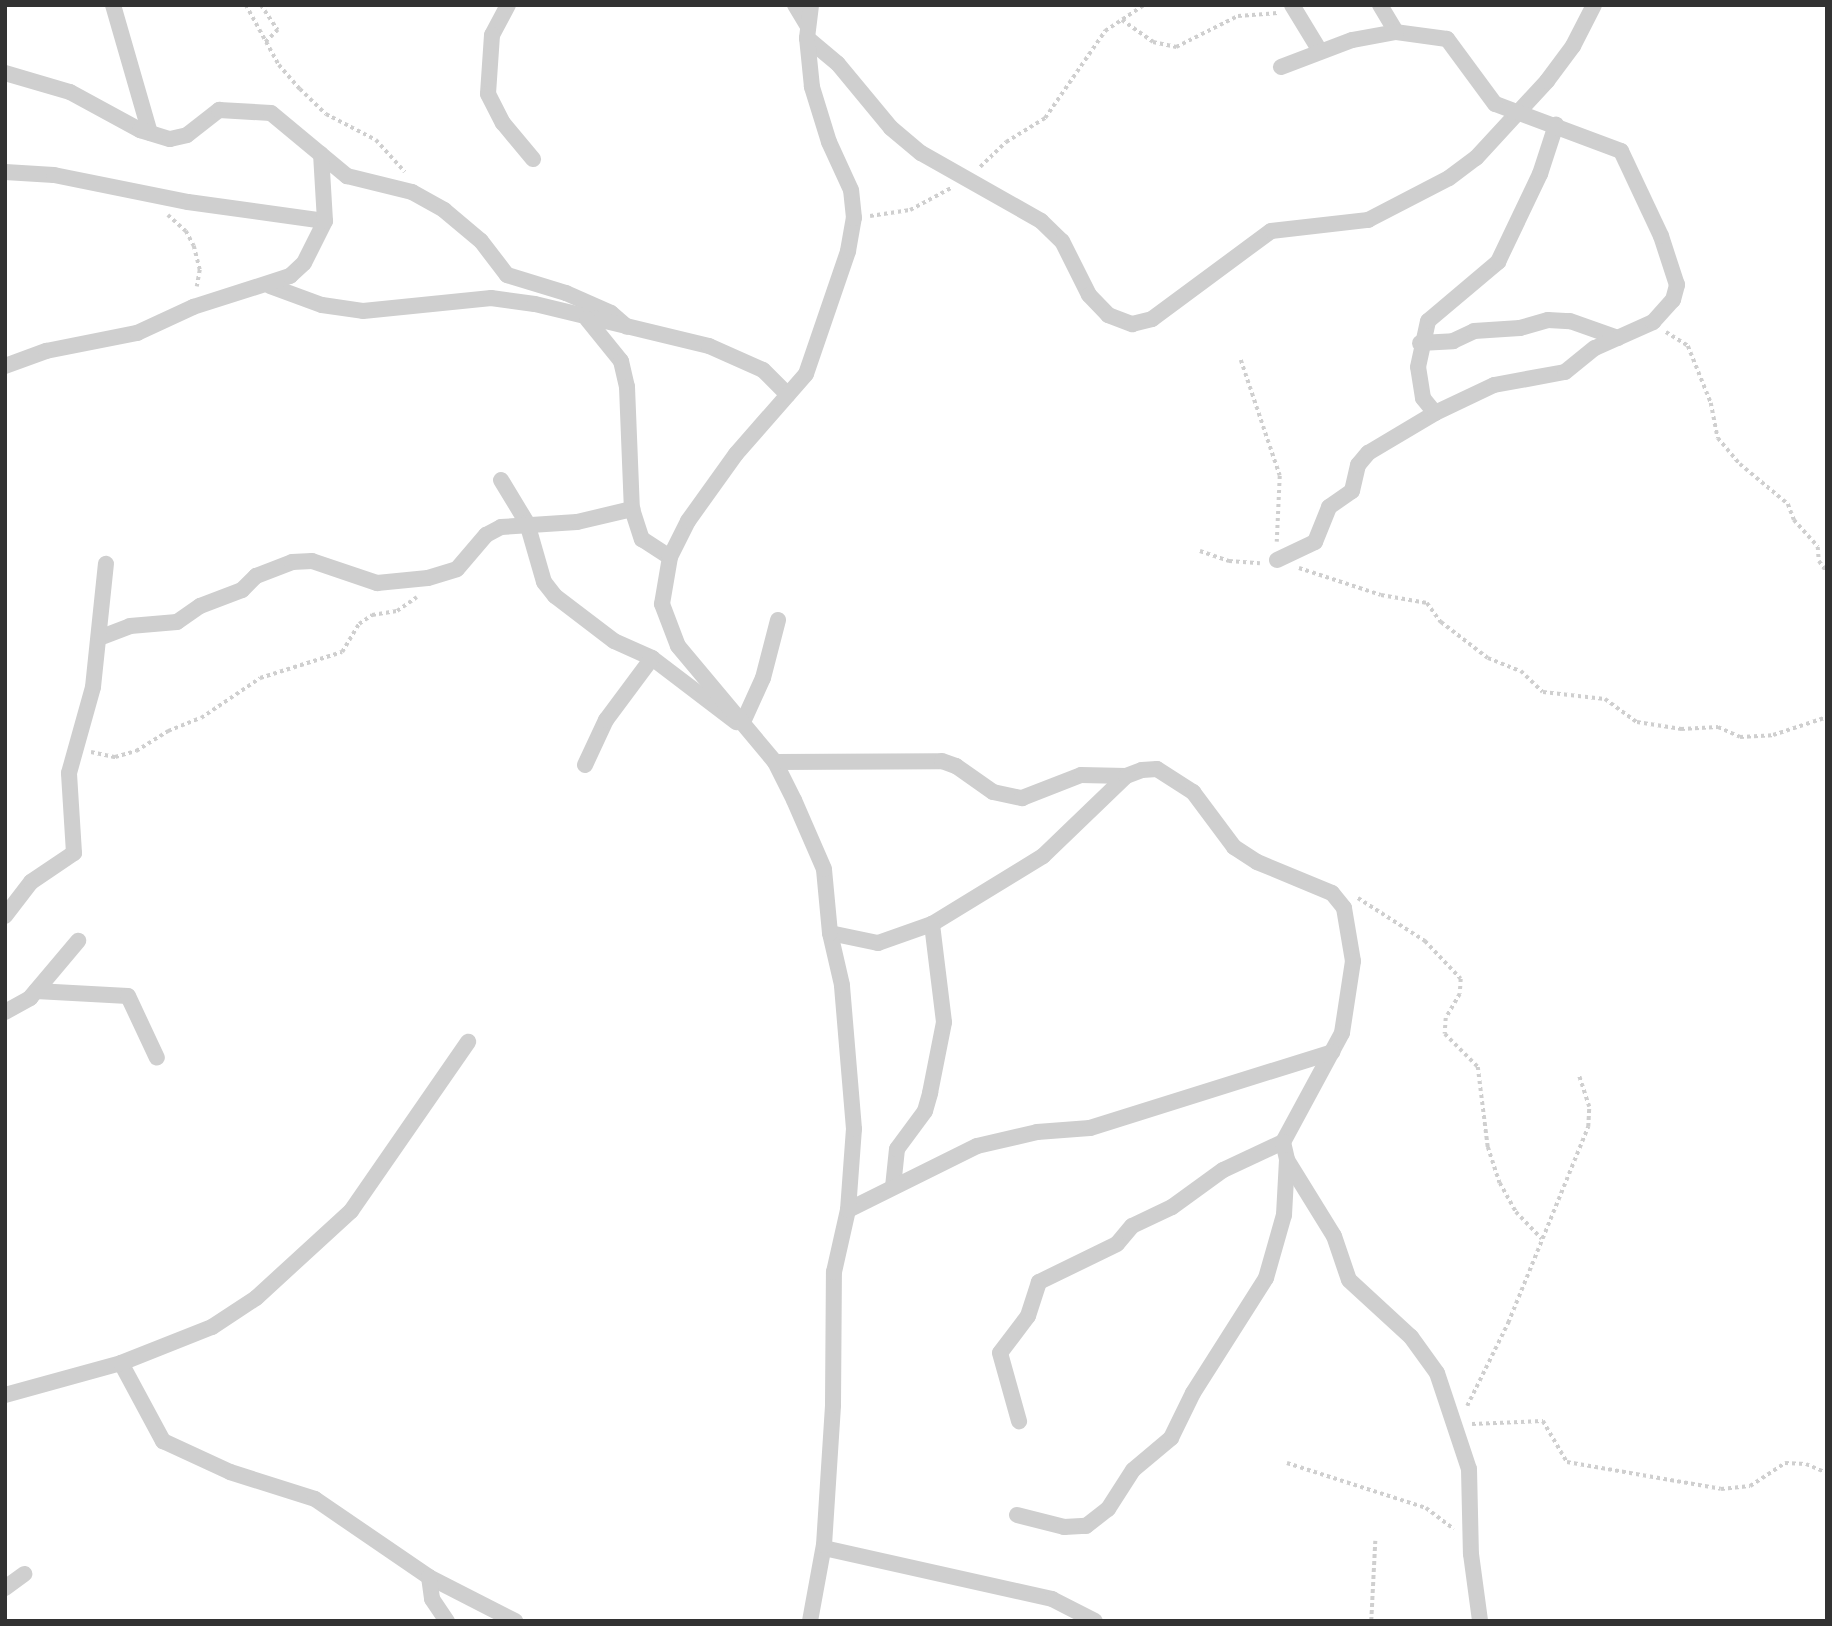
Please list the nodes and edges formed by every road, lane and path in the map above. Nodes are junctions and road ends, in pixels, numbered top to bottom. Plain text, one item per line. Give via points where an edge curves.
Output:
1 (113, 5) edge
2 (246, 5) edge
3 (261, 5) edge
4 (508, 5) edge
5 (795, 5) edge
6 (811, 5) edge
7 (1144, 5) edge
8 (1380, 5) edge
9 (1594, 5) edge
10 (1294, 8) edge
11 (1122, 20) junction
12 (807, 32) junction
13 (1396, 32) junction
14 (265, 43) junction
15 (1320, 51) junction
16 (1281, 67) dead end
17 (5, 73) edge
18 (1516, 114) junction
19 (1556, 125) junction
20 (150, 133) junction
21 (321, 155) junction
22 (534, 159) dead end
23 (5, 172) edge
24 (965, 180) junction
25 (421, 196) junction
26 (165, 213) dead end
27 (854, 218) junction
28 (325, 221) junction
29 (270, 286) junction
30 (193, 307) junction
31 (587, 319) junction
32 (1653, 322) junction
33 (627, 327) junction
34 (1618, 338) junction
35 (1420, 343) junction
36 (1241, 360) dead end
37 (5, 366) edge
38 (788, 395) junction
39 (1435, 413) junction
40 (501, 480) dead end
41 (632, 509) junction
42 (527, 523) junction
43 (1200, 551) dead end
44 (670, 557) junction
45 (1277, 562) junction
46 (106, 564) dead end
47 (1827, 572) edge
48 (428, 578) junction
49 (778, 620) dead end
50 (99, 638) junction
51 (652, 658) junction
52 (1827, 717) edge
53 (748, 728) junction
54 (76, 746) junction
55 (775, 762) junction
56 (585, 765) dead end
57 (1126, 776) junction
58 (1332, 893) junction
59 (5, 916) edge
60 (932, 924) junction
61 (830, 933) junction
62 (78, 941) dead end
63 (36, 991) junction
64 (5, 1012) edge
65 (468, 1042) dead end
66 (1332, 1052) junction
67 (157, 1058) dead end
68 (1578, 1076) dead end
69 (1283, 1142) junction
70 (1286, 1160) junction
71 (893, 1187) junction
72 (848, 1210) junction
73 (1542, 1239) junction
74 (121, 1363) junction
75 (5, 1395) edge
76 (1019, 1421) dead end
77 (1457, 1424) junction
78 (1287, 1463) dead end
79 (1827, 1473) edge
80 (1017, 1515) dead end
81 (1375, 1541) dead end
82 (1471, 1545) junction
83 (824, 1548) junction
84 (24, 1574) dead end
85 (429, 1577) junction
86 (5, 1588) edge
87 (447, 1621) edge
88 (515, 1621) edge
89 (810, 1621) edge
90 (1095, 1621) edge
91 (1371, 1621) edge
92 (1480, 1621) edge

1 - 20 street
2 - 14 path
3 - 14 path via 278,30
4 - 22 street via 492,35 488,94 503,123
5 - 12 street
6 - 12 street
7 - 11 path
8 - 13 street
9 - 18 street via 1573,46
10 - 11 path via 1238,16 1176,47 1153,42
10 - 15 street
11 - 24 path via 1105,31 1045,118 1006,142
12 - 24 street via 891,128
12 - 27 street via 820,117 850,190
13 - 15 street
13 - 18 street via 1447,39 1495,104
14 - 25 path via 326,114 364,132 396,159
15 - 16 street
17 - 20 street via 70,92
18 - 19 street
18 - 24 street via 1476,158 1414,201 1368,220 1271,231 1152,319 1132,324 1108,315 1088,295 1062,241 1041,221
19 - 32 street via 1611,144 1630,163 1676,278 1673,300
19 - 35 street via 1540,174 1498,262 1440,306
20 - 21 street via 170,139 187,135 219,110 254,109 287,123
21 - 25 street via 347,176
21 - 28 street
23 - 28 street via 54,175 188,202
24 - 27 path via 910,210
25 - 33 street via 481,241 507,275 566,293 611,313
26 - 30 path via 186,231 194,246 200,270
27 - 38 street via 831,307 806,374
28 - 29 street via 304,263
29 - 30 street
29 - 31 street via 322,305 363,311 491,298 535,304
30 - 37 street via 137,333 46,351
31 - 33 street
31 - 41 street via 621,361 627,387
32 - 34 street
32 - 47 path via 1688,346 1711,403 1718,438 1740,464 1784,499 1818,547 1819,561
33 - 38 street via 742,358 764,370
34 - 35 street via 1570,321 1548,320 1520,328 1474,331 1453,341
34 - 39 street via 1595,348 1557,376 1503,382
35 - 39 street via 1420,389
36 - 45 path via 1280,476
38 - 44 street via 705,496
39 - 45 street via 1368,453 1358,465 1352,491 1329,507 1315,542
40 - 42 street
41 - 42 street via 577,522
41 - 44 street via 642,539
42 - 48 street via 486,535 457,569
42 - 51 street via 544,582 555,596 614,641
43 - 45 path via 1229,561
44 - 53 street via 662,604 670,629 678,646
45 - 52 path via 1381,595 1427,603 1441,622 1488,658 1521,671 1543,692 1605,699 1637,722 1681,729 1718,727 1740,737 1773,735
46 - 50 street
48 - 50 street via 377,583 302,560 256,576 242,590 200,606 177,622 130,626
48 - 54 path via 411,603 359,624 342,652 250,683 201,718 136,751 107,757
49 - 53 street
50 - 54 street via 93,687
51 - 53 street
51 - 56 street via 606,720
53 - 55 street
54 - 59 street via 69,772 74,853 31,882
55 - 57 street via 942,761 993,792 1022,798 1082,775
55 - 61 street via 824,869
57 - 58 street via 1157,769 1175,778 1211,812 1234,847 1257,862
57 - 60 street via 1043,856
58 - 66 street via 1344,908 1353,961 1342,1033
58 - 73 path via 1364,899 1385,912 1424,941 1461,979 1460,994 1446,1018 1445,1034 1478,1067 1488,1147 1500,1183 1516,1212
60 - 61 street via 878,943
60 - 71 street via 944,1022 930,1093 920,1118 897,1149
61 - 72 street via 853,1073
62 - 63 street
63 - 64 street
63 - 67 street via 128,996
65 - 74 street via 351,1210 316,1243 238,1311 212,1327
66 - 69 street
66 - 71 street via 1090,1128 1037,1132 977,1146
68 - 73 path via 1591,1117
69 - 70 street
69 - 76 street via 1223,1170 1172,1207 1132,1226 1117,1244 1039,1282 1028,1316 1000,1353
70 - 77 street via 1334,1236 1349,1280 1411,1337 1437,1373
70 - 80 street via 1284,1215 1266,1278 1171,1438 1133,1470 1108,1509 1087,1526 1063,1527
71 - 72 street
72 - 83 street via 834,1272 833,1405
73 - 77 path
74 - 75 street
74 - 85 street via 163,1441 230,1472 315,1499
77 - 79 path via 1543,1421 1567,1462 1721,1489 1750,1486 1785,1463 1806,1464
77 - 82 street via 1469,1469
78 - 82 path via 1426,1508
81 - 91 path
82 - 92 street
83 - 89 street
83 - 90 street via 1052,1599
84 - 86 street
85 - 87 street via 432,1599
85 - 88 street

